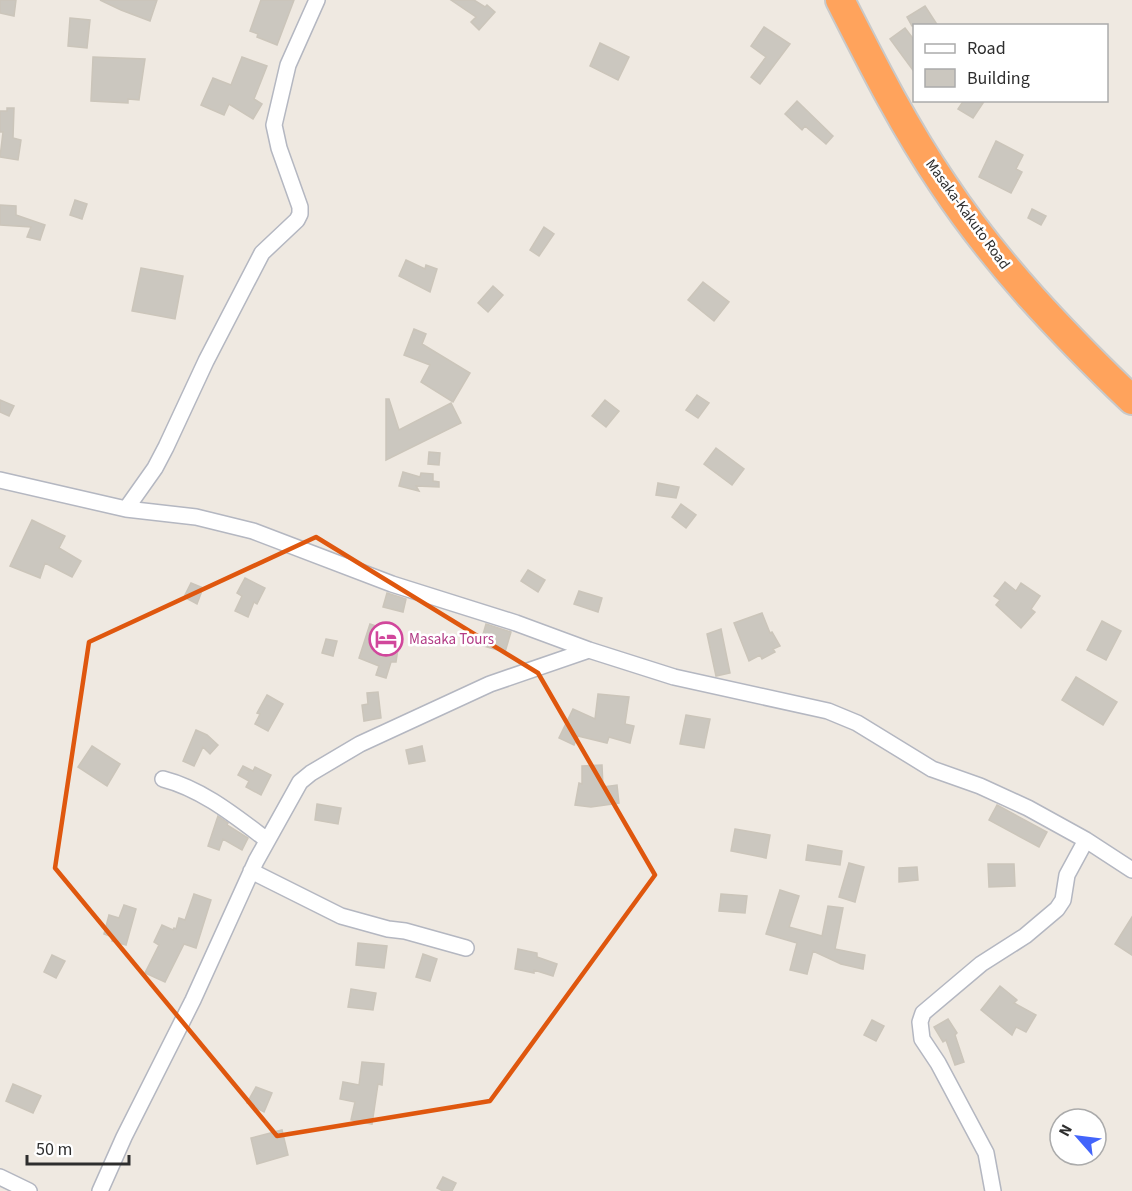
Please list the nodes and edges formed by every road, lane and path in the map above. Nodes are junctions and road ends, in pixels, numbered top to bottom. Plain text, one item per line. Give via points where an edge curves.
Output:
1 (318, 0) edge
2 (840, 0) edge
3 (1132, 400) edge
4 (0, 480) edge
5 (126, 509) junction
6 (589, 650) junction
7 (163, 778) dead end
8 (267, 840) junction
9 (1086, 840) junction
10 (1132, 870) edge
11 (251, 871) junction
12 (466, 948) dead end
13 (0, 1177) edge
14 (29, 1191) edge
15 (100, 1191) edge
16 (993, 1191) edge

1 - 5 street via 288,65 274,125 300,214 262,253 166,447
2 - 3 highway, Masaka-Kakuto Road via 884,87 943,184 1036,303
4 - 5 street
5 - 6 street via 196,517 253,531 392,584
6 - 8 street via 490,684 332,760 300,782
6 - 9 street via 674,677 828,711 857,723 932,769 1028,808
7 - 8 street via 200,794
8 - 11 street
9 - 10 street
9 - 16 street via 1066,875 1064,900 1057,909 973,971 923,1013 920,1022 922,1039 986,1153
11 - 12 street via 341,916
11 - 15 street
13 - 14 street

